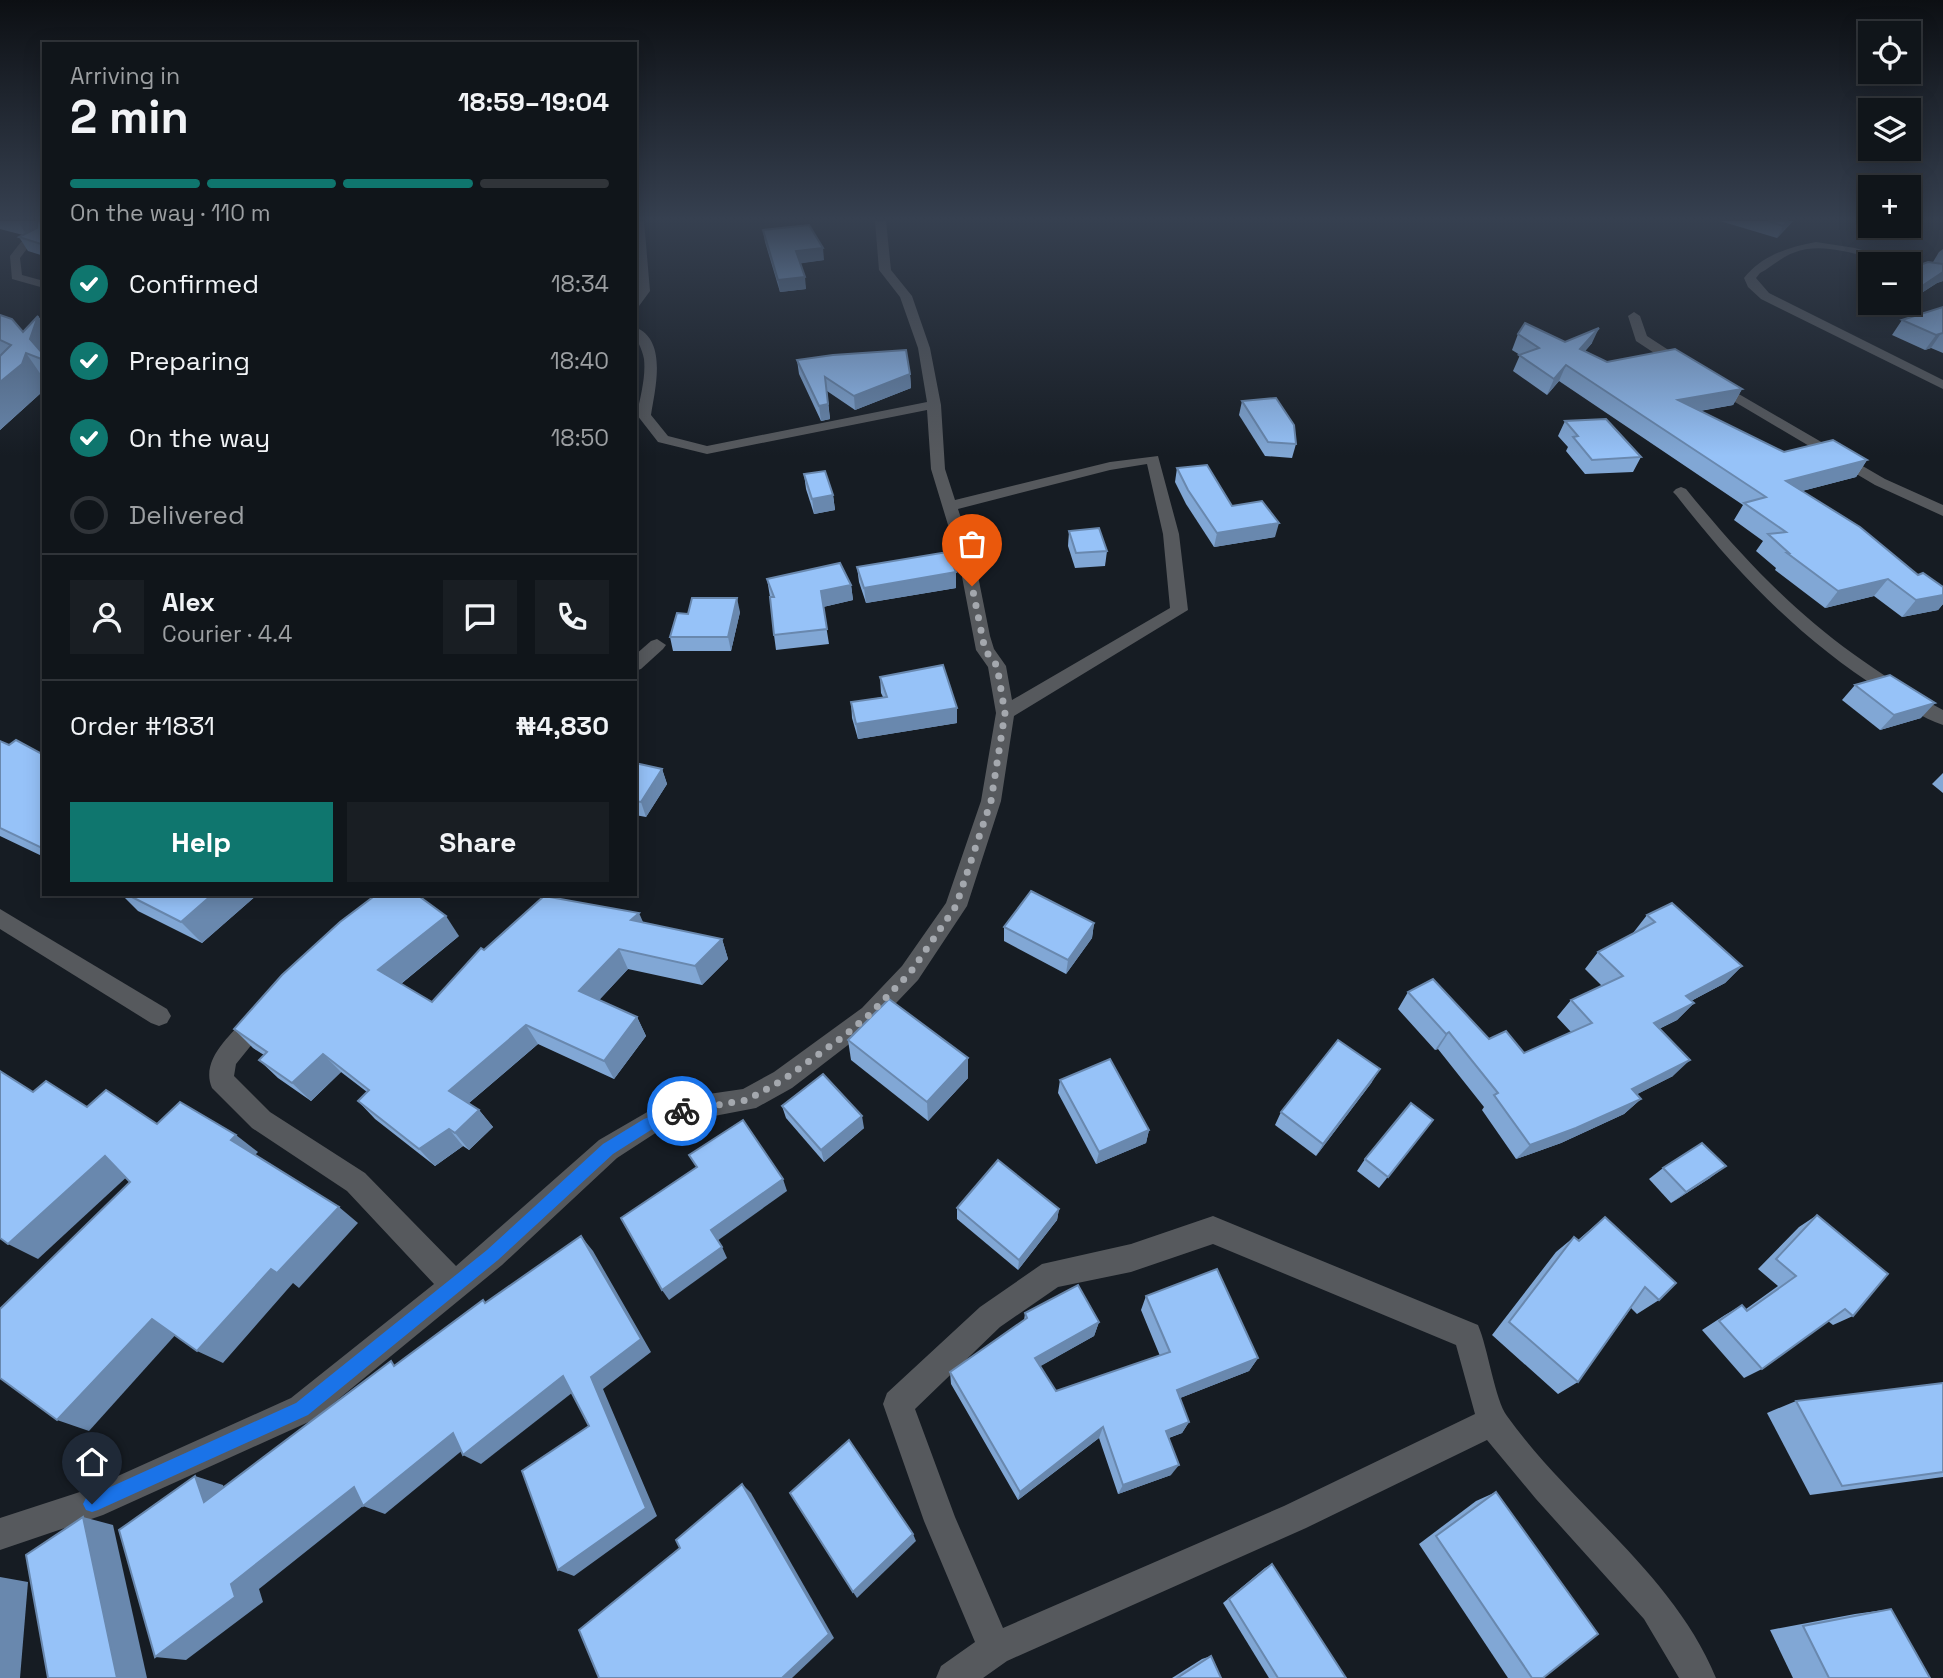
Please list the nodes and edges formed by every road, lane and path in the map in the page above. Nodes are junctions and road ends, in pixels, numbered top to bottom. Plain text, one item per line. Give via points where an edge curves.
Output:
1 (907, 299) edge
2 (1771, 299) edge
3 (1634, 316) dead end
4 (637, 333) edge
5 (1943, 385) edge
6 (934, 405) junction
7 (1681, 492) dead end
8 (950, 506) junction
9 (1942, 509) edge
10 (657, 645) dead end
11 (637, 663) edge
12 (1005, 713) junction
13 (1943, 718) edge
14 (0, 918) edge
15 (273, 1004) edge
16 (159, 1016) dead end
17 (454, 1286) junction
18 (1492, 1422) junction
19 (0, 1534) edge
20 (995, 1649) junction
21 (953, 1678) edge
22 (1699, 1678) edge

1 - 6 street via 924,348
2 - 5 street
3 - 9 street via 1641,338 1671,359 1880,482
4 - 6 street via 652,360 644,415 663,439 707,450
6 - 8 street via 938,469
7 - 13 street via 1766,592 1853,662
8 - 12 street via 967,561 985,650 997,666
8 - 12 street via 1153,459 1165,498 1178,610
10 - 11 street
12 - 17 street via 991,801 956,906 902,981 844,1036 759,1094 662,1118 608,1149
14 - 16 street
15 - 17 street via 224,1060 221,1080 261,1120 356,1182
17 - 19 street via 302,1409 92,1504
18 - 20 street via 1295,1517
18 - 20 street via 1468,1335 1213,1230 1131,1258 1052,1274 990,1317 898,1404 940,1521
18 - 22 street via 1656,1607
20 - 21 street

